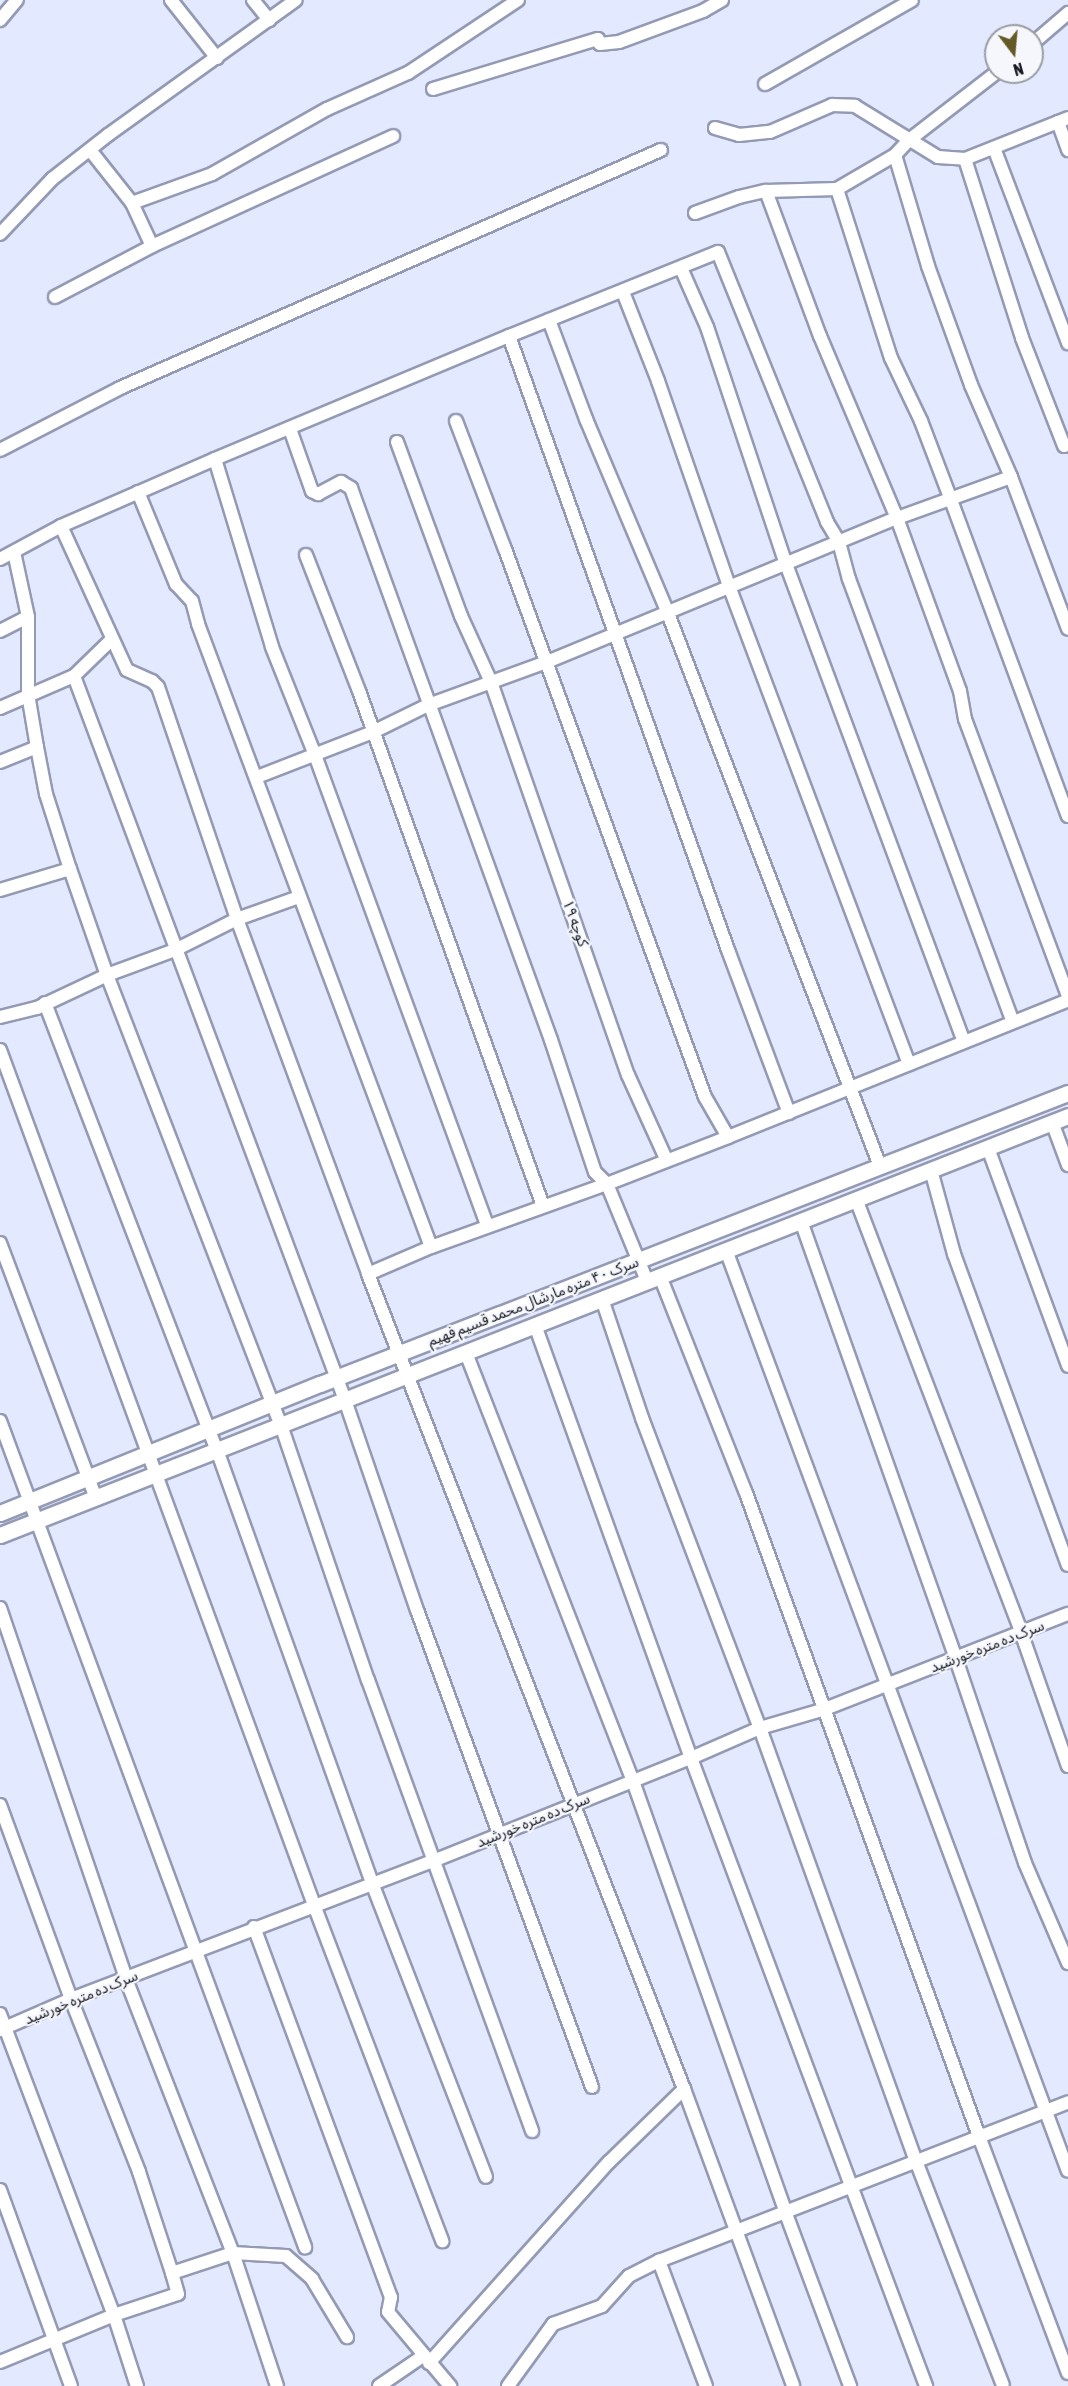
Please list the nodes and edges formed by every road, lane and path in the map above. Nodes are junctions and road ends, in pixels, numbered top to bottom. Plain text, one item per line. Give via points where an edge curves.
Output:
1 (17, 0) edge
2 (171, 0) edge
3 (253, 0) edge
4 (296, 0) edge
5 (518, 0) edge
6 (722, 0) edge
7 (912, 0) edge
8 (1068, 13) edge
9 (0, 20) edge
10 (269, 20) junction
11 (1044, 34) edge
12 (218, 58) junction
13 (984, 83) edge
14 (765, 84) dead end
15 (433, 90) dead end
16 (1063, 120) edge
17 (716, 128) dead end
18 (393, 136) dead end
19 (909, 140) junction
20 (994, 148) junction
21 (90, 150) junction
22 (661, 150) dead end
23 (1068, 150) edge
24 (895, 155) junction
25 (965, 159) junction
26 (837, 189) junction
27 (766, 191) junction
28 (132, 203) junction
29 (695, 213) dead end
30 (0, 234) edge
31 (153, 246) junction
32 (681, 268) junction
33 (623, 292) junction
34 (54, 297) dead end
35 (549, 320) junction
36 (509, 336) junction
37 (1068, 343) edge
38 (456, 421) dead end
39 (290, 429) junction
40 (397, 442) dead end
41 (1064, 446) dead end
42 (0, 450) edge
43 (215, 459) junction
44 (1011, 477) junction
45 (138, 492) junction
46 (951, 500) junction
47 (897, 518) junction
48 (61, 526) junction
49 (839, 542) junction
50 (14, 552) junction
51 (306, 555) dead end
52 (0, 559) edge
53 (786, 564) junction
54 (729, 586) junction
55 (667, 611) junction
56 (28, 617) junction
57 (1068, 629) edge
58 (0, 631) edge
59 (616, 632) junction
60 (111, 640) junction
61 (547, 662) junction
62 (74, 676) junction
63 (491, 682) junction
64 (28, 694) junction
65 (428, 705) junction
66 (0, 708) edge
67 (373, 732) junction
68 (37, 747) junction
69 (315, 755) junction
70 (0, 762) edge
71 (257, 777) junction
72 (1068, 816) edge
73 (70, 869) junction
74 (0, 890) edge
75 (300, 897) junction
76 (237, 919) junction
77 (175, 950) junction
78 (107, 975) junction
79 (1068, 998) edge
80 (45, 1003) junction
81 (0, 1017) edge
82 (1013, 1023) junction
83 (964, 1042) junction
84 (0, 1050) edge
85 (909, 1064) junction
86 (850, 1088) junction
87 (1068, 1093) edge
88 (789, 1113) junction
89 (1068, 1116) edge
90 (1052, 1122) junction
91 (728, 1137) junction
92 (988, 1148) junction
93 (667, 1161) junction
94 (880, 1166) junction
95 (1068, 1166) edge
96 (931, 1170) junction
97 (607, 1184) junction
98 (855, 1199) junction
99 (543, 1206) junction
100 (801, 1221) junction
101 (488, 1226) junction
102 (0, 1243) edge
103 (431, 1246) junction
104 (726, 1251) junction
105 (639, 1260) junction
106 (368, 1274) junction
107 (654, 1279) junction
108 (602, 1299) junction
109 (535, 1325) junction
110 (466, 1353) junction
111 (398, 1354) junction
112 (1068, 1366) edge
113 (406, 1376) junction
114 (337, 1378) junction
115 (345, 1400) junction
116 (273, 1403) junction
117 (0, 1421) edge
118 (281, 1425) junction
119 (209, 1429) junction
120 (217, 1450) junction
121 (148, 1453) junction
122 (156, 1474) junction
123 (89, 1477) junction
124 (96, 1498) junction
125 (30, 1501) junction
126 (0, 1513) edge
127 (38, 1521) junction
128 (0, 1536) edge
129 (1068, 1565) edge
130 (0, 1608) edge
131 (1068, 1614) edge
132 (1021, 1632) junction
133 (956, 1659) junction
134 (887, 1684) junction
135 (825, 1708) junction
136 (760, 1728) junction
137 (691, 1758) junction
138 (1068, 1767) edge
139 (633, 1781) junction
140 (0, 1805) edge
141 (572, 1805) junction
142 (498, 1833) junction
143 (433, 1861) junction
144 (372, 1883) junction
145 (314, 1905) junction
146 (255, 1927) junction
147 (194, 1950) junction
148 (1068, 1963) edge
149 (126, 1979) junction
150 (71, 1999) junction
151 (0, 2014) edge
152 (3, 2029) edge
153 (592, 2088) dead end
154 (684, 2089) junction
155 (1068, 2102) edge
156 (1046, 2111) junction
157 (532, 2131) dead end
158 (980, 2139) junction
159 (916, 2162) junction
160 (1068, 2171) edge
161 (486, 2177) dead end
162 (851, 2187) junction
163 (0, 2190) edge
164 (785, 2211) junction
165 (737, 2230) junction
166 (442, 2241) dead end
167 (304, 2247) dead end
168 (233, 2253) junction
169 (659, 2261) junction
170 (172, 2273) junction
171 (114, 2315) junction
172 (347, 2337) dead end
173 (55, 2341) junction
174 (426, 2360) junction
175 (0, 2362) edge
176 (1068, 2373) edge
177 (1003, 2385) edge
178 (71, 2386) edge
179 (137, 2386) edge
180 (277, 2386) edge
181 (379, 2386) edge
182 (450, 2386) edge
183 (508, 2386) edge
184 (706, 2386) edge
185 (793, 2386) edge
186 (850, 2386) edge
187 (926, 2386) edge

1 - 9 street
2 - 12 street
3 - 10 street
4 - 10 street
5 - 28 street via 408,73 327,109 212,174
6 - 15 street via 703,11 619,42 600,44 598,39
7 - 14 street
8 - 11 street
10 - 12 street
12 - 21 street
13 - 19 street
16 - 20 street
16 - 23 street
17 - 19 street via 739,135 770,132 832,105 855,106
18 - 31 street
19 - 24 street
19 - 25 street via 938,157
20 - 25 street
20 - 37 street
21 - 28 street
21 - 30 street via 52,180
22 - 42 street via 120,388
24 - 26 street
24 - 44 street via 951,331
25 - 41 street via 1022,338
26 - 27 street
26 - 46 street via 891,358 921,421
27 - 29 street via 739,196
27 - 47 street via 820,336
28 - 31 street
31 - 34 street
32 - 33 street
32 - 49 street via 718,252 827,522
32 - 53 street via 707,327
33 - 35 street
33 - 54 street
35 - 36 street
35 - 55 street
36 - 39 street
36 - 59 street
38 - 61 street
39 - 43 street
39 - 65 street via 312,491 318,494 341,482 351,488
40 - 63 street, کوچه ۱۹ via 461,616
43 - 45 street
43 - 69 street via 272,647
44 - 46 street
44 - 57 street
45 - 48 street
45 - 71 street via 176,584 192,601
46 - 47 street
46 - 72 street
47 - 49 street
47 - 79 street via 960,691 964,719
48 - 50 street
48 - 60 street
49 - 53 street
49 - 82 street
50 - 52 street
50 - 56 street
51 - 67 street
53 - 54 street
53 - 83 street
54 - 55 street
54 - 85 street
55 - 59 street
55 - 86 street
56 - 58 street
56 - 64 street
59 - 61 street
59 - 88 street
60 - 62 street
60 - 76 street via 127,670 158,687
61 - 63 street
61 - 91 street via 705,1097
62 - 64 street
62 - 77 street
63 - 65 street
63 - 93 street, کوچه ۱۹ via 628,1075
64 - 66 street
64 - 68 street
65 - 67 street
65 - 97 street via 551,1040 595,1172
67 - 69 street
67 - 99 street
68 - 70 street
68 - 73 street via 46,794
69 - 71 street
69 - 101 street
71 - 75 street
73 - 74 street
73 - 78 street
75 - 76 street
75 - 103 street
76 - 77 street
76 - 106 street
77 - 78 street
77 - 114 street
78 - 80 street
78 - 116 street
79 - 82 street
80 - 81 street
80 - 119 street
82 - 83 street
83 - 85 street
84 - 121 street
85 - 86 street
86 - 88 street
86 - 94 street
87 - 94 street, سرک ۴۰ متره مارشال محمد قسیم فهیم
88 - 91 street
89 - 90 street, سرک ۴۰ متره مارشال محمد قسیم فهیم
90 - 92 street, سرک ۴۰ متره مارشال محمد قسیم فهیم
90 - 95 street
91 - 93 street
92 - 96 street, سرک ۴۰ متره مارشال محمد قسیم فهیم
92 - 112 street
93 - 97 street
94 - 105 street, سرک ۴۰ متره مارشال محمد قسیم فهیم
96 - 98 street, سرک ۴۰ متره مارشال محمد قسیم فهیم
96 - 129 street via 954,1254
97 - 99 street
97 - 105 street
98 - 100 street, سرک ۴۰ متره مارشال محمد قسیم فهیم
98 - 132 street
99 - 101 street
100 - 104 street, سرک ۴۰ متره مارشال محمد قسیم فهیم
100 - 133 street
101 - 103 street
102 - 123 street
103 - 106 street
104 - 107 street, سرک ۴۰ متره مارشال محمد قسیم فهیم
104 - 134 street
105 - 107 street
105 - 111 street, سرک ۴۰ متره مارشال محمد قسیم فهیم
106 - 111 street
107 - 108 street, سرک ۴۰ متره مارشال محمد قسیم فهیم
107 - 135 street via 746,1493
108 - 109 street, سرک ۴۰ متره مارشال محمد قسیم فهیم
108 - 136 street via 642,1418
109 - 110 street, سرک ۴۰ متره مارشال محمد قسیم فهیم
109 - 137 street
110 - 113 street, سرک ۴۰ متره مارشال محمد قسیم فهیم
110 - 139 street
111 - 113 street
111 - 114 street, سرک ۴۰ متره مارشال محمد قسیم فهیم
113 - 115 street, سرک ۴۰ متره مارشال محمد قسیم فهیم
113 - 141 street
114 - 115 street
114 - 116 street, سرک ۴۰ متره مارشال محمد قسیم فهیم
115 - 118 street, سرک ۴۰ متره مارشال محمد قسیم فهیم
115 - 142 street
116 - 118 street
116 - 119 street, سرک ۴۰ متره مارشال محمد قسیم فهیم
117 - 125 street
118 - 120 street, سرک ۴۰ متره مارشال محمد قسیم فهیم
118 - 143 street
119 - 120 street
119 - 121 street, سرک ۴۰ متره مارشال محمد قسیم فهیم
120 - 122 street, سرک ۴۰ متره مارشال محمد قسیم فهیم
120 - 144 street
121 - 122 street
121 - 123 street, سرک ۴۰ متره مارشال محمد قسیم فهیم
122 - 124 street, سرک ۴۰ متره مارشال محمد قسیم فهیم
122 - 145 street
123 - 124 street
123 - 125 street, سرک ۴۰ متره مارشال محمد قسیم فهیم
124 - 127 street, سرک ۴۰ متره مارشال محمد قسیم فهیم
125 - 126 street, سرک ۴۰ متره مارشال محمد قسیم فهیم
125 - 127 street
127 - 128 street, سرک ۴۰ متره مارشال محمد قسیم فهیم
127 - 147 street
130 - 149 street
131 - 132 street, سرک ده متره خورشید
132 - 133 street, سرک ده متره خورشید
132 - 138 street
133 - 134 street, سرک ده متره خورشید
133 - 148 street via 1025,1863
134 - 135 street, سرک ده متره خورشید
134 - 156 street
135 - 136 street, سرک ده متره خورشید
135 - 158 street
136 - 137 street, سرک ده متره خورشید
136 - 159 street
137 - 139 street, سرک ده متره خورشید
137 - 162 street
139 - 141 street, سرک ده متره خورشید
139 - 164 street
140 - 150 street
141 - 142 street, سرک ده متره خورشید
141 - 154 street
142 - 143 street, سرک ده متره خورشید
142 - 153 street
143 - 144 street, سرک ده متره خورشید
143 - 157 street
144 - 145 street, سرک ده متره خورشید
144 - 161 street
145 - 146 street, سرک ده متره خورشید
145 - 166 street
146 - 147 street, سرک ده متره خورشید
146 - 174 street via 391,2297 388,2312
147 - 149 street, سرک ده متره خورشید
147 - 167 street
149 - 150 street, سرک ده متره خورشید
149 - 168 street
150 - 152 street, سرک ده متره خورشید
150 - 170 street via 139,2172
151 - 152 street
152 - 171 street
154 - 165 street
154 - 174 street via 609,2162
155 - 156 street
156 - 158 street
156 - 160 street
158 - 159 street
158 - 176 street
159 - 162 street
159 - 177 street
162 - 164 street
162 - 187 street
163 - 173 street
164 - 165 street
164 - 186 street
165 - 169 street
165 - 185 street
168 - 170 street
168 - 172 street via 286,2256 312,2279
168 - 180 street
169 - 183 street via 628,2276 602,2306 553,2324
169 - 184 street
170 - 171 street via 178,2294
171 - 173 street
171 - 179 street
173 - 175 street
173 - 178 street
174 - 181 street
174 - 182 street

